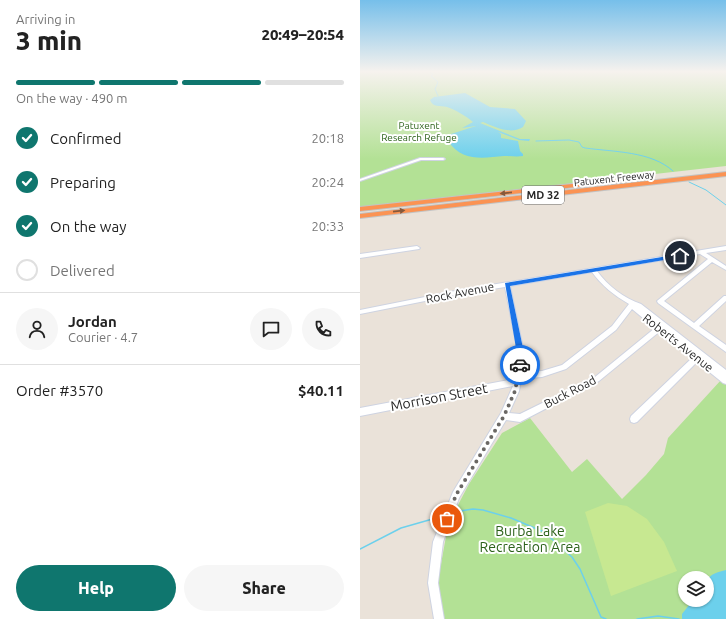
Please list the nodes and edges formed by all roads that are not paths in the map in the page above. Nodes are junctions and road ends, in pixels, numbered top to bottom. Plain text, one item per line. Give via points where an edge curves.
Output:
1 (443, 159) dead end
2 (726, 168) edge
3 (726, 174) edge
4 (360, 180) edge
5 (360, 209) edge
6 (360, 216) edge
7 (417, 248) dead end
8 (726, 248) edge
9 (702, 253) junction
10 (360, 256) edge
11 (712, 260) junction
12 (726, 268) edge
13 (592, 270) junction
14 (507, 284) junction
15 (726, 298) edge
16 (632, 304) junction
17 (360, 312) edge
18 (695, 326) junction
19 (659, 328) junction
20 (668, 329) junction
21 (693, 348) junction
22 (726, 349) edge
23 (697, 358) junction
24 (520, 370) junction
25 (726, 374) edge
26 (726, 381) edge
27 (517, 382) junction
28 (360, 412) edge
29 (504, 416) junction
30 (634, 419) dead end
31 (439, 619) edge

1 - 4 street via 421,160
2 -> 5 highway, Patuxent Freeway / MD 32
6 -> 3 highway, Patuxent Freeway / MD 32
7 - 10 street
8 - 9 street, Rock Avenue
9 - 11 street
9 - 13 street, Rock Avenue
11 - 12 street
11 - 18 street via 660,301
13 - 14 street, Rock Avenue
13 - 16 street, Roberts Avenue via 599,279
14 - 17 street, Rock Avenue
14 - 24 street via 520,348
15 - 18 street
16 - 19 street, Roberts Avenue
16 - 20 street, Roberts Avenue via 639,306
16 - 24 street via 614,328 564,367 530,375
18 - 22 street
19 - 20 street
19 - 23 street, Roberts Avenue
19 - 29 street, Buck Road via 597,379 520,418
20 - 21 street, Roberts Avenue
21 - 23 street
21 - 25 street, Roberts Avenue
23 - 26 street, Roberts Avenue
23 - 30 street
24 - 27 street
27 - 28 street, Morrison Street
27 - 29 street
29 - 31 street via 456,495 438,542 433,583

